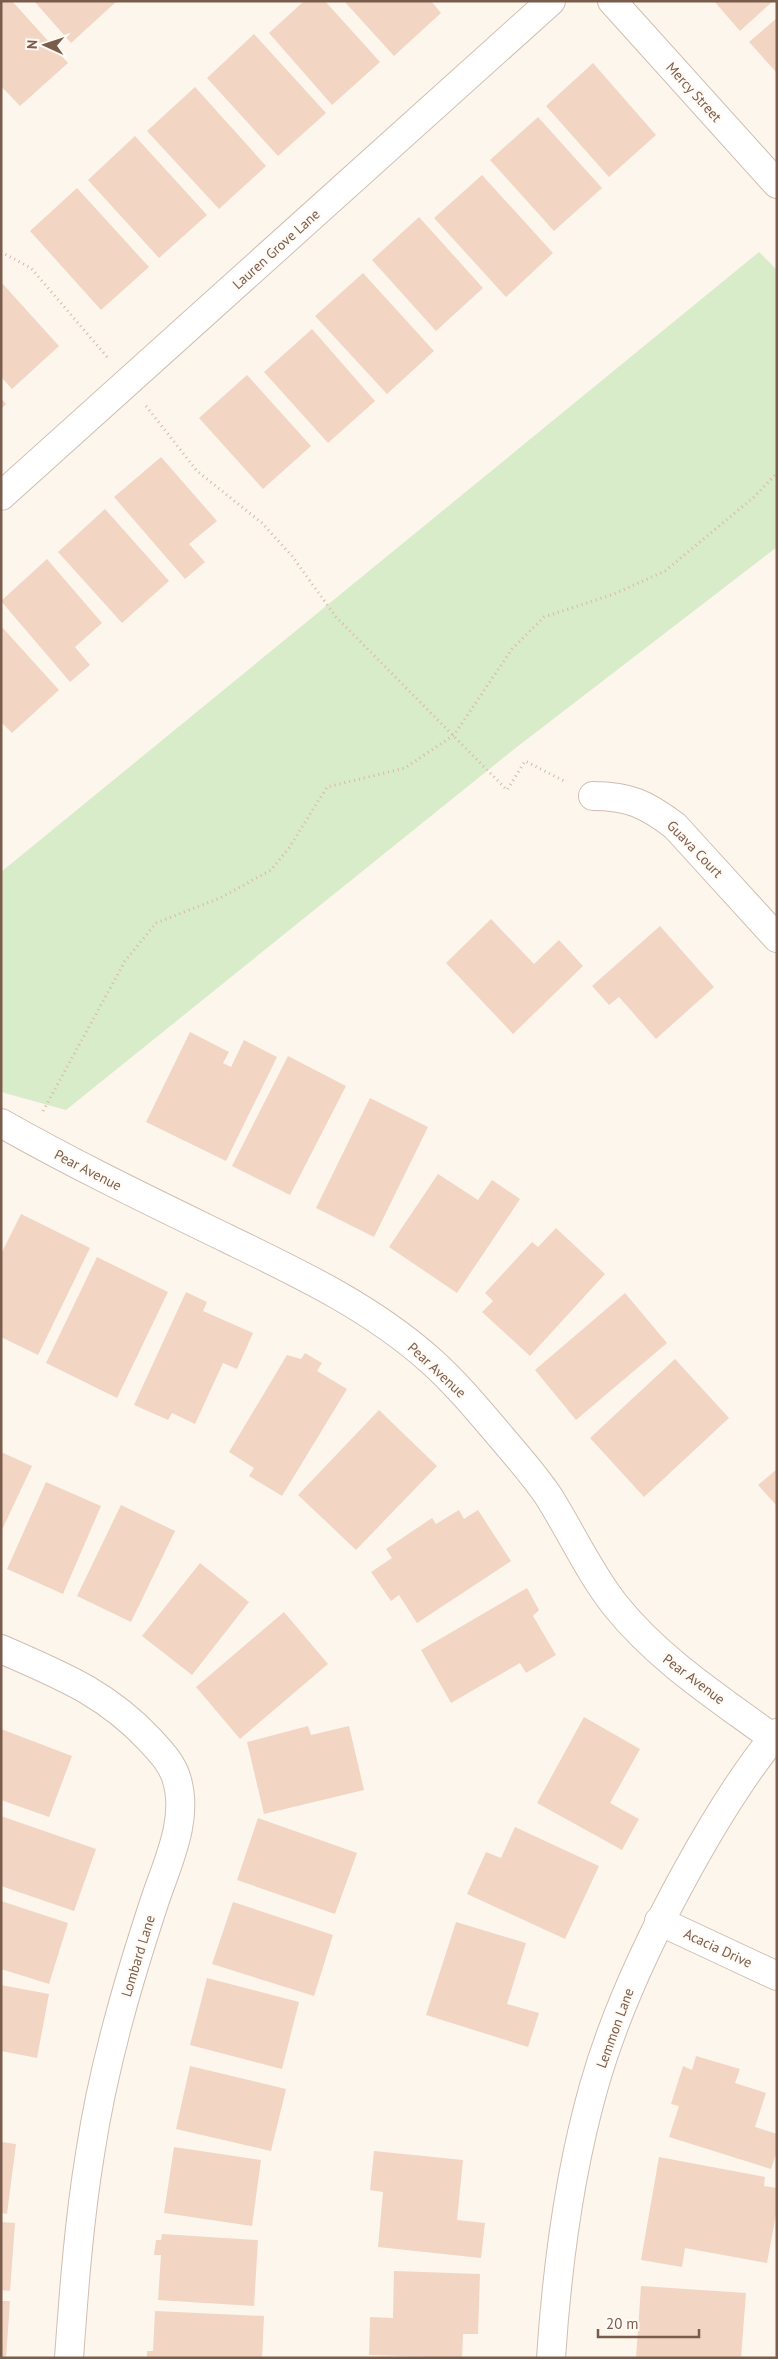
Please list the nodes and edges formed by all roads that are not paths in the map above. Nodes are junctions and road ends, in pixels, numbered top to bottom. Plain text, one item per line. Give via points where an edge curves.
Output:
1 (551, 1) edge
2 (612, 1) edge
3 (777, 184) edge
4 (1, 496) edge
5 (593, 796) road end
6 (777, 938) edge
7 (1, 1123) edge
8 (1, 1649) edge
9 (775, 1736) edge
10 (659, 1921) junction
11 (777, 1976) edge
12 (70, 2358) edge
13 (551, 2358) edge

1 - 4 street, Lauren Grove Lane
2 - 3 street, Mercy Street
5 - 6 street, Guava Court via 618,796 637,801 669,821
7 - 9 street, Pear Avenue via 76,1165 333,1291 388,1326 452,1381 532,1474 604,1589 637,1631 664,1657
8 - 12 street, Lombard Lane via 79,1683 130,1718 166,1758 176,1776 180,1793 180,1827 127,1990 102,2092 82,2212
9 - 10 street, Lemmon Lane via 717,1816
10 - 11 street, Acacia Drive
10 - 13 street, Lemmon Lane via 630,1987 594,2086 568,2201

